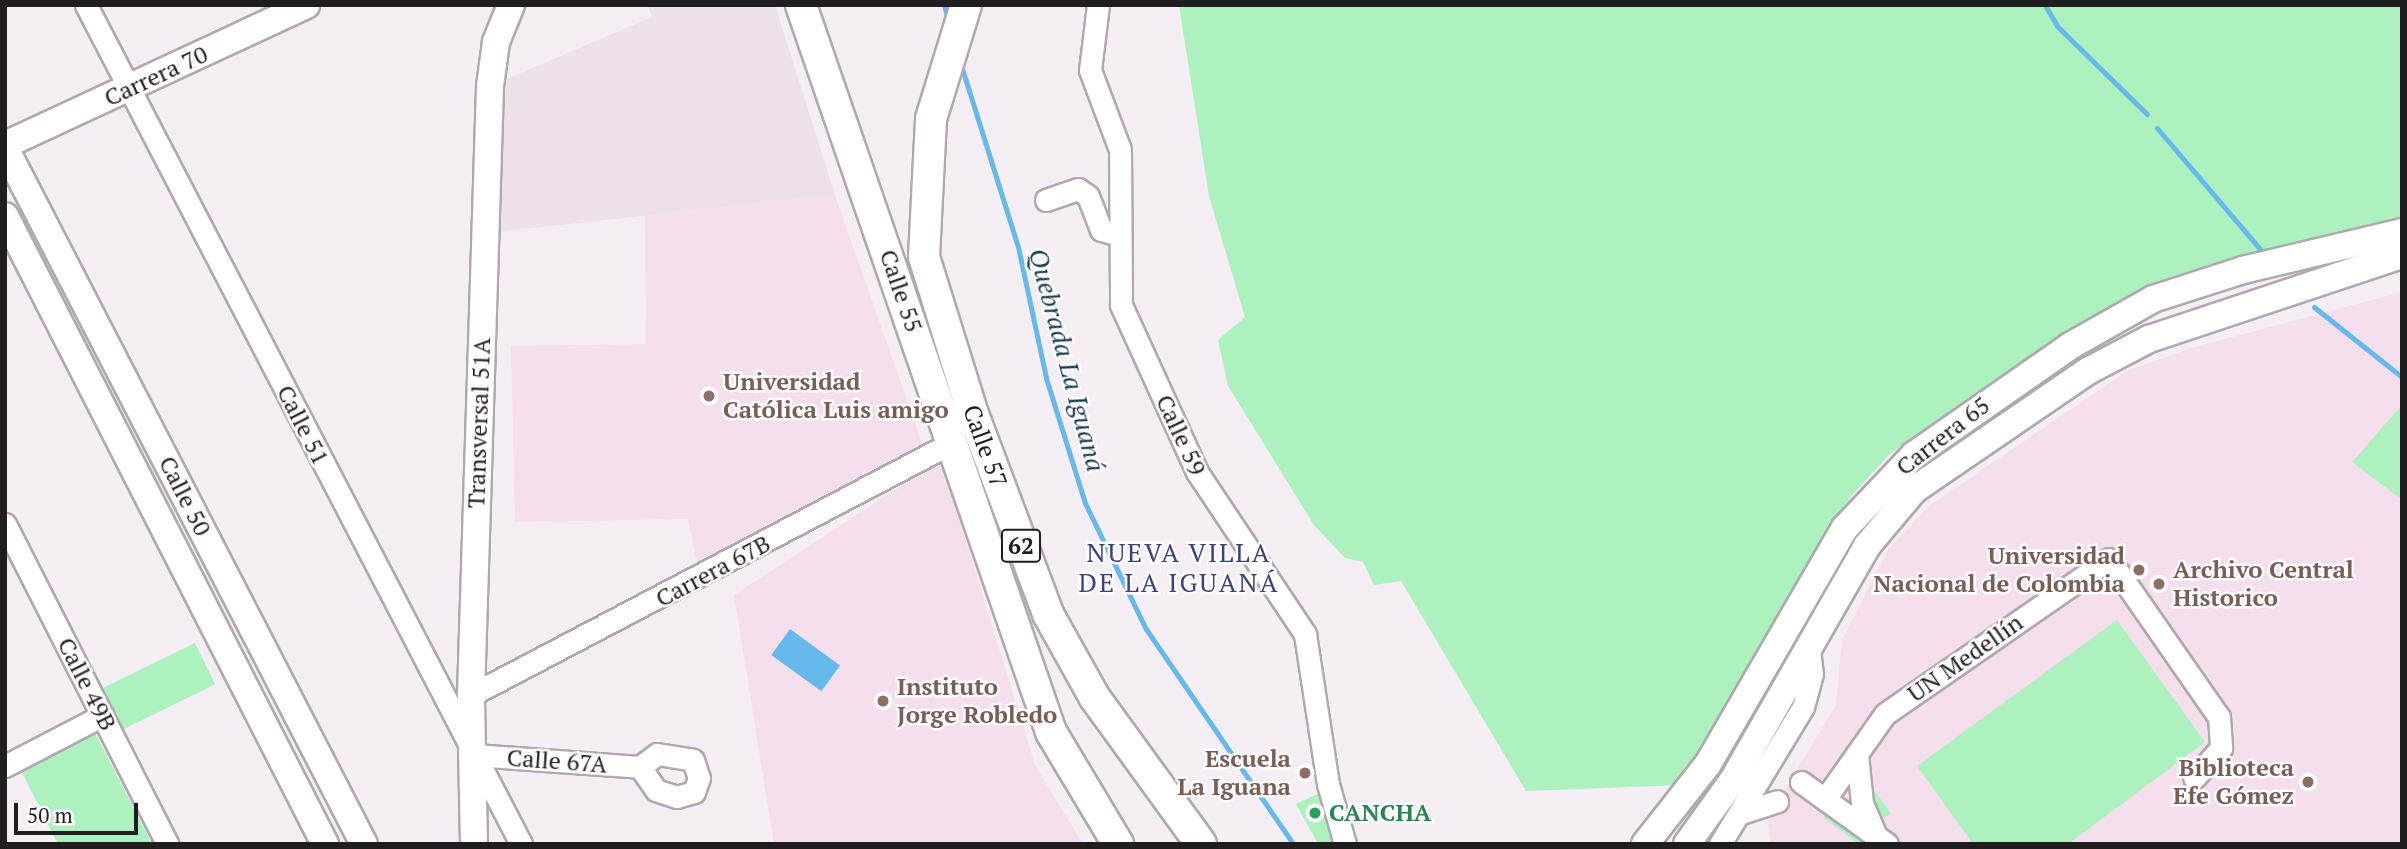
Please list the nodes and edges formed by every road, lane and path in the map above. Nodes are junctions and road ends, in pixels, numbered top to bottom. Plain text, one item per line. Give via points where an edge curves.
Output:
1 (86, 5) edge
2 (306, 5) edge
3 (511, 5) edge
4 (801, 5) edge
5 (966, 5) edge
6 (1098, 5) edge
7 (134, 99) junction
8 (5, 147) edge
9 (1046, 200) dead end
10 (5, 216) edge
11 (2402, 232) edge
12 (1118, 235) junction
13 (2402, 255) edge
14 (924, 257) junction
15 (891, 264) junction
16 (953, 442) junction
17 (5, 524) edge
18 (1809, 649) junction
19 (471, 695) junction
20 (103, 715) junction
21 (1785, 739) junction
22 (1857, 754) junction
23 (474, 755) junction
24 (5, 766) edge
25 (640, 767) dead end
26 (2194, 778) dead end
27 (1825, 799) junction
28 (1777, 802) dead end
29 (1741, 813) junction
30 (1882, 839) edge
31 (167, 844) edge
32 (326, 844) edge
33 (364, 844) edge
34 (474, 844) edge
35 (521, 844) edge
36 (1118, 844) edge
37 (1201, 844) edge
38 (1345, 844) edge
39 (1645, 844) edge
40 (1687, 844) edge
41 (1720, 844) edge

1 - 7 street, Calle 51
2 - 7 main road, Carrera 70
3 - 19 main road, Transversal 51A via 496,42 490,86
4 - 15 highway, Calle 55 / 62
5 - 14 highway, Calle 57 / 62 via 931,119
6 - 12 street, Calle 59 via 1090,70 1120,150
7 - 8 main road, Carrera 70
7 - 23 street, Calle 51
8 - 33 main road, Calle 50
9 - 12 street via 1078,190 1088,196 1101,230
10 - 32 main road, Calle 50
11 - 39 main road, Carrera 65 via 2243,270 2153,299 2070,346 1914,455 1845,528 1708,764
12 - 38 street, Calle 59 via 1122,305 1179,437 1305,634 1328,784
13 - 18 main road, Carrera 65 via 2149,338 1954,460 1883,523
14 - 15 highway
14 - 37 highway, Calle 57 / 62 via 973,414 1048,614 1095,698
15 - 16 highway, Calle 55 / 62
16 - 19 street, Carrera 67B
16 - 36 highway, Calle 55 / 62 via 1051,732
17 - 20 street, Calle 49B
18 - 21 street via 1811,686
18 - 40 main road, Carrera 65
19 - 23 main road, Transversal 51A
20 - 24 street
20 - 31 street, Calle 49B
21 - 27 street via 1797,778
21 - 29 street
22 - 26 street, UN Medellín via 1885,714 2109,559 2219,717 2221,748
22 - 27 street
22 - 30 street via 1862,803
23 - 25 street, Calle 67A
23 - 34 main road, Transversal 51A
23 - 35 street, Calle 51
27 - 30 street
28 - 29 street
29 - 41 street

